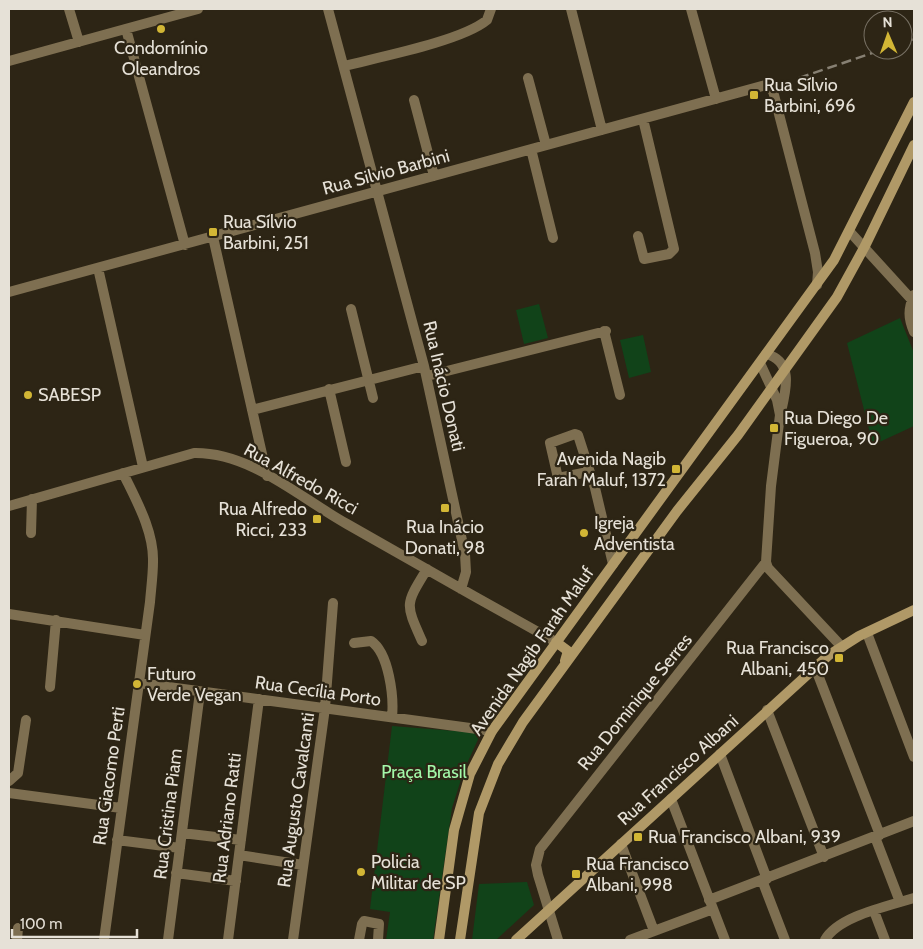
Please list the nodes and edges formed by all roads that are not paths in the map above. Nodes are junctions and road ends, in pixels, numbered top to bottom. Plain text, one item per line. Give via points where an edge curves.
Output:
1 (69, 9) edge
2 (198, 9) edge
3 (328, 9) edge
4 (491, 9) edge
5 (571, 9) edge
6 (691, 9) edge
7 (126, 29) junction
8 (79, 42) junction
9 (9, 61) edge
10 (344, 66) junction
11 (528, 78) dead end
12 (716, 99) junction
13 (414, 100) dead end
14 (914, 102) edge
15 (643, 119) junction
16 (602, 130) junction
17 (546, 145) junction
18 (914, 145) edge
19 (530, 149) junction
20 (434, 176) junction
21 (377, 192) junction
22 (850, 232) junction
23 (638, 236) dead end
24 (213, 237) junction
25 (553, 238) dead end
26 (185, 244) junction
27 (865, 246) junction
28 (814, 253) junction
29 (834, 260) junction
30 (98, 268) junction
31 (817, 285) junction
32 (9, 292) edge
33 (913, 297) edge
34 (351, 309) dead end
35 (914, 332) edge
36 (766, 354) junction
37 (760, 363) junction
38 (785, 369) junction
39 (425, 371) junction
40 (369, 380) junction
41 (771, 387) junction
42 (330, 389) junction
43 (620, 395) dead end
44 (373, 398) dead end
45 (252, 410) junction
46 (780, 415) junction
47 (346, 462) dead end
48 (143, 467) junction
49 (588, 472) junction
50 (123, 473) junction
51 (267, 476) junction
52 (32, 499) junction
53 (9, 506) edge
54 (31, 533) dead end
55 (766, 562) junction
56 (613, 564) junction
57 (427, 569) junction
58 (461, 589) junction
59 (333, 603) dead end
60 (914, 610) edge
61 (9, 614) edge
62 (56, 620) junction
63 (867, 633) junction
64 (145, 635) junction
65 (422, 641) dead end
66 (556, 642) junction
67 (354, 643) dead end
68 (842, 647) junction
69 (565, 666) junction
70 (815, 667) junction
71 (139, 683) junction
72 (50, 687) dead end
73 (200, 692) junction
74 (259, 699) junction
75 (325, 708) junction
76 (767, 710) junction
77 (392, 717) junction
78 (26, 720) dead end
79 (492, 731) junction
80 (720, 754) junction
81 (914, 757) edge
82 (9, 781) edge
83 (9, 793) edge
84 (670, 799) junction
85 (121, 808) junction
86 (914, 821) edge
87 (182, 833) junction
88 (878, 836) junction
89 (117, 840) junction
90 (241, 840) junction
91 (621, 844) junction
92 (180, 848) junction
93 (239, 856) junction
94 (824, 857) junction
95 (302, 865) junction
96 (176, 873) junction
97 (764, 879) junction
98 (236, 881) junction
99 (914, 898) edge
100 (900, 902) junction
101 (711, 905) junction
102 (548, 911) junction
103 (874, 911) junction
104 (18, 928) dead end
105 (654, 931) junction
106 (16, 940) edge
107 (104, 940) edge
108 (168, 940) edge
109 (228, 940) edge
110 (293, 940) edge
111 (359, 940) edge
112 (378, 940) edge
113 (439, 940) edge
114 (460, 940) edge
115 (516, 940) edge
116 (558, 940) edge
117 (630, 940) edge
118 (725, 940) edge
119 (785, 940) edge
120 (825, 940) edge
121 (885, 940) edge

1 - 8 street
2 - 7 street
3 - 10 street, Rua Inácio Donati
4 - 10 street via 487,20 468,31
5 - 16 street
6 - 12 street
7 - 8 street
7 - 26 street
8 - 9 street
10 - 21 street, Rua Inácio Donati
11 - 17 street
12 - 15 street, Rua Silvio Barbini
12 - 28 street, Rua Silvio Barbini via 766,85 771,88
13 - 20 street
14 - 22 main road, Avenida Nagib Farah Maluf
15 - 16 street, Rua Silvio Barbini
15 - 23 street via 674,250 644,259
16 - 17 street, Rua Silvio Barbini
17 - 19 street, Rua Silvio Barbini
18 - 27 main road, Avenida Nagib Farah Maluf
19 - 20 street, Rua Silvio Barbini
19 - 25 street
20 - 21 street, Rua Silvio Barbini
21 - 24 street, Rua Silvio Barbini
21 - 39 street, Rua Inácio Donati
22 - 27 street
22 - 29 main road, Avenida Nagib Farah Maluf
24 - 26 street, Rua Silvio Barbini
24 - 45 street
26 - 30 street, Rua Silvio Barbini
27 - 33 street
27 - 38 main road, Avenida Nagib Farah Maluf via 837,297
28 - 29 street
28 - 31 street
29 - 31 main road, Avenida Nagib Farah Maluf
30 - 32 street, Rua Silvio Barbini
30 - 48 street
31 - 36 main road, Avenida Nagib Farah Maluf
33 - 35 street via 909,318
34 - 40 street
36 - 37 main road, Avenida Nagib Farah Maluf
36 - 38 street via 779,359
37 - 41 street
37 - 56 main road, Avenida Nagib Farah Maluf
38 - 41 main road, Avenida Nagib Farah Maluf
38 - 46 street via 785,395
39 - 40 street
39 - 43 street via 479,364 605,331
39 - 58 street, Rua Inácio Donati via 465,554 466,572
40 - 42 street
40 - 44 street
41 - 46 street
41 - 69 main road, Avenida Nagib Farah Maluf
42 - 45 street
42 - 47 street
45 - 51 street
46 - 55 street
48 - 50 street, Rua Alfredo Ricci
48 - 51 street, Rua Alfredo Ricci via 209,452 224,455
49 - 49 street via 577,434 550,443 558,478
49 - 56 street via 595,488
50 - 52 street, Rua Alfredo Ricci
50 - 64 street, Rua Giacomo Perti via 142,513 152,545 153,573
51 - 57 street, Rua Alfredo Ricci
52 - 53 street, Rua Alfredo Ricci
52 - 54 street
55 - 68 street via 768,568
55 - 102 street, Rua Dominique Serres via 540,849 536,865
56 - 66 main road, Avenida Nagib Farah Maluf
57 - 58 street, Rua Alfredo Ricci
57 - 65 street via 408,603
58 - 66 street, Rua Alfredo Ricci
59 - 75 street, Rua Augusto Cavalcanti
60 - 63 main road, Rua Francisco Albani
61 - 62 street
62 - 64 street
62 - 72 street
63 - 68 main road, Rua Francisco Albani
63 - 81 street
64 - 71 street, Rua Giacomo Perti
66 - 69 main road via 568,651
66 - 79 main road, Avenida Nagib Farah Maluf
67 - 77 street via 371,641 378,649 391,682
68 - 70 main road, Rua Francisco Albani
69 - 114 main road, Avenida Nagib Farah Maluf via 511,742 486,793 474,834
70 - 76 main road, Rua Francisco Albani
70 - 88 street
71 - 73 street, Rua Cecília Porto
71 - 85 street, Rua Giacomo Perti
73 - 74 street, Rua Cecília Porto
73 - 87 street, Rua Cristina Piam
74 - 75 street, Rua Cecília Porto
74 - 90 street, Rua Adriano Ratti
75 - 77 street, Rua Cecília Porto
75 - 95 street, Rua Augusto Cavalcanti
76 - 80 main road, Rua Francisco Albani
76 - 94 street
77 - 79 street, Rua Cecília Porto
78 - 82 street via 18,773
79 - 113 main road, Avenida Nagib Farah Maluf via 470,774 454,830
80 - 84 main road, Rua Francisco Albani
80 - 97 street
83 - 85 street
84 - 91 main road, Rua Francisco Albani
84 - 101 street
85 - 89 street, Rua Giacomo Perti
86 - 88 street
87 - 90 street
87 - 92 street, Rua Cristina Piam
88 - 94 street
88 - 100 street
89 - 92 street
89 - 107 street, Rua Giacomo Perti
90 - 93 street, Rua Adriano Ratti
91 - 102 main road, Rua Francisco Albani
91 - 105 street
92 - 96 street, Rua Cristina Piam
93 - 95 street
93 - 98 street, Rua Adriano Ratti
94 - 97 street
95 - 110 street, Rua Augusto Cavalcanti
96 - 98 street
96 - 108 street, Rua Cristina Piam
97 - 101 street
97 - 119 street
98 - 109 street, Rua Adriano Ratti
99 - 100 street
100 - 103 street
101 - 105 street
101 - 118 street
102 - 115 main road, Rua Francisco Albani
102 - 116 street
103 - 120 street via 834,928
103 - 121 street
104 - 106 street
105 - 117 street
111 - 112 street via 364,922 380,924

